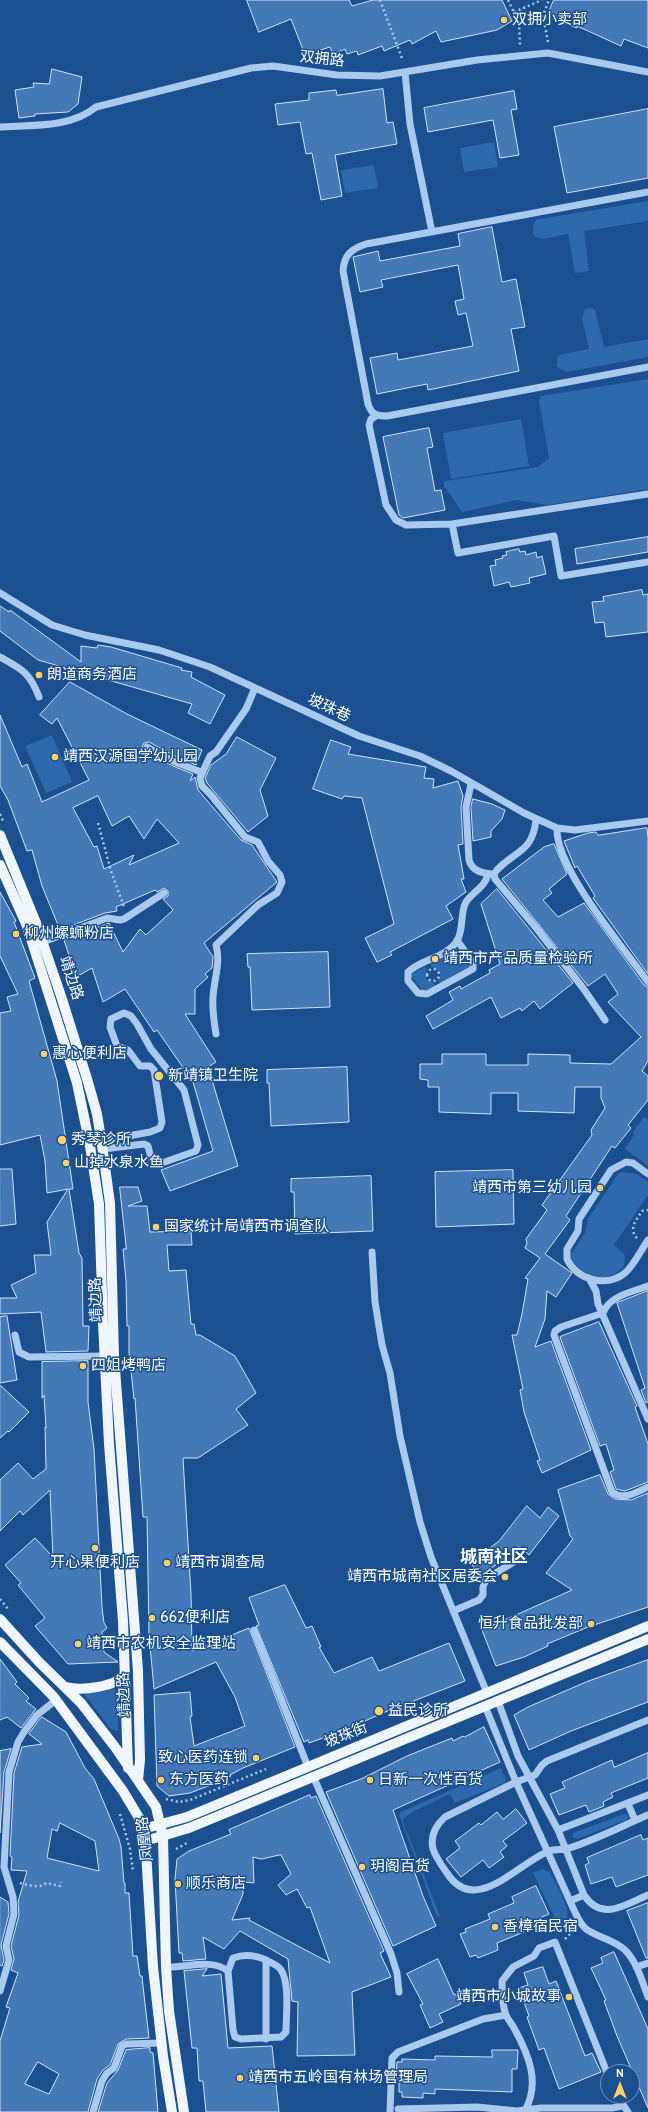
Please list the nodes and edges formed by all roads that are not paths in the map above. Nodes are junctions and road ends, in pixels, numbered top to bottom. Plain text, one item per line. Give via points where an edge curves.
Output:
1 (406, 72) junction
2 (648, 72) edge
3 (0, 127) edge
4 (648, 192) edge
5 (432, 232) junction
6 (648, 367) edge
7 (376, 416) junction
8 (648, 494) edge
9 (452, 524) junction
10 (648, 562) edge
11 (0, 593) edge
12 (0, 657) edge
13 (255, 688) junction
14 (39, 697) dead end
15 (147, 747) dead end
16 (201, 772) junction
17 (471, 784) junction
18 (536, 819) junction
19 (648, 821) edge
20 (557, 828) junction
21 (0, 835) edge
22 (0, 865) edge
23 (491, 874) junction
24 (164, 893) dead end
25 (457, 940) junction
26 (43, 942) junction
27 (648, 982) edge
28 (605, 1020) dead end
29 (216, 1034) dead end
30 (102, 1145) junction
31 (648, 1174) edge
32 (647, 1242) edge
33 (372, 1252) dead end
34 (590, 1280) junction
35 (648, 1286) edge
36 (601, 1311) junction
37 (15, 1335) dead end
38 (105, 1356) junction
39 (648, 1419) edge
40 (648, 1487) edge
41 (517, 1560) dead end
42 (453, 1611) junction
43 (0, 1619) edge
44 (648, 1626) edge
45 (254, 1630) dead end
46 (648, 1639) edge
47 (0, 1642) edge
48 (125, 1674) junction
49 (66, 1687) junction
50 (487, 1693) junction
51 (56, 1700) junction
52 (498, 1701) junction
53 (485, 1706) junction
54 (648, 1720) edge
55 (128, 1768) junction
56 (311, 1771) junction
57 (531, 1778) junction
58 (138, 1780) junction
59 (516, 1782) junction
60 (648, 1795) edge
61 (628, 1804) junction
62 (648, 1815) edge
63 (635, 1820) junction
64 (161, 1824) junction
65 (143, 1829) junction
66 (558, 1830) junction
67 (163, 1837) junction
68 (146, 1841) junction
69 (565, 1849) junction
70 (547, 1852) junction
71 (584, 1895) junction
72 (648, 1895) edge
73 (570, 1901) junction
74 (3, 1945) edge
75 (266, 1960) junction
76 (648, 1963) edge
77 (166, 1967) junction
78 (636, 1968) junction
79 (228, 1971) junction
80 (0, 1991) edge
81 (400, 1992) dead end
82 (648, 1997) edge
83 (506, 2015) junction
84 (266, 2039) junction
85 (162, 2043) junction
86 (604, 2064) edge
87 (622, 2106) joint
88 (398, 2109) dead end
89 (524, 2111) edge
90 (93, 2112) edge
91 (172, 2112) edge
92 (184, 2112) edge
93 (390, 2112) edge
94 (628, 2112) edge

1 - 2 street, 双拥路 via 477,60 548,54
1 - 3 street, 双拥路 via 366,76 336,75 273,66 251,68 96,106 82,117 66,122
1 - 5 street via 410,124
4 - 5 street
5 - 7 street via 354,248 344,262 343,271 368,404 370,412
6 - 7 street
7 - 9 street via 371,419 369,425 386,505 396,520 415,526
8 - 9 street
9 - 10 street via 458,553 554,536 561,576
11 - 13 street, 坡珠巷 via 52,625 85,635 159,650 210,667
12 - 14 street via 28,675
13 - 16 street via 246,709
13 - 17 street, 坡珠巷 via 359,736 420,756
15 - 16 street
16 - 29 street via 200,778 205,791 245,837 258,842 282,882 277,893 258,905 216,945 219,962 212,998
17 - 18 street, 坡珠巷
17 - 23 street via 466,807 469,860 475,870
18 - 20 street, 坡珠巷
18 - 23 street via 529,843
19 - 20 street, 坡珠巷 via 575,830
20 - 27 street via 561,851 580,890
21 - 26 main road, 靖边路
22 - 38 main road, 靖边路 via 27,926 73,1069 84,1112 99,1204
23 - 25 street via 467,901
23 - 28 street via 537,928
24 - 26 street via 124,919 107,918
25 - 25 street via 473,963 473,969 427,994 418,993 408,981 408,972 451,948
26 - 30 main road, 靖边路 via 84,1066 97,1114
30 - 30 street via 144,1144 148,1146 151,1158 159,1164 196,1151 198,1145 184,1090 151,1049 131,1016 124,1013 110,1019 113,1035 117,1046 128,1050 140,1066 150,1066 154,1070 162,1122 160,1128 150,1132
30 - 58 main road, 靖边路 via 110,1203 113,1348 138,1671
31 - 34 street via 633,1163 626,1162 611,1170 579,1219 578,1231 567,1249 567,1259 575,1270
32 - 34 street via 626,1273 608,1280
33 - 42 street via 375,1302 401,1442 431,1557
34 - 36 street
35 - 36 street via 611,1300
36 - 39 street
36 - 40 street via 561,1327 555,1331 555,1341 612,1492 621,1496
37 - 38 street via 19,1352 29,1357
38 - 48 main road, 靖边路
41 - 42 street via 486,1580 483,1595 479,1600
42 - 50 street
43 - 49 main road, 凤凰路
44 - 50 main road, 坡珠街
45 - 56 street
46 - 52 main road, 坡珠街
47 - 51 main road, 凤凰路
48 - 49 main road via 114,1683 77,1690
48 - 55 main road, 靖边路
49 - 55 main road, 凤凰路 via 102,1729
50 - 56 main road, 坡珠街
51 - 65 main road, 凤凰路 via 124,1791
51 - 74 street via 37,1715 24,1732 18,1742 9,1772 4,1867 13,1897 14,1914
52 - 53 main road, 坡珠街
52 - 57 street via 518,1756
53 - 56 main road, 坡珠街
53 - 59 street
54 - 57 street via 547,1761
55 - 58 main road, 凤凰路
56 - 64 main road, 坡珠街 via 187,1817
56 - 67 main road, 坡珠街 via 189,1828
56 - 81 street via 391,1954
57 - 59 street
57 - 66 street
58 - 64 main road, 凤凰路 via 156,1807
59 - 70 street
59 - 70 street via 445,1817 438,1824 432,1838 437,1859 453,1882 462,1888 480,1890 507,1877
60 - 61 street
61 - 63 street
61 - 66 street
62 - 63 street
63 - 69 street
64 - 65 main road, 坡珠街
64 - 67 main road, 凤凰路
65 - 68 main road, 凤凰路
66 - 69 street
67 - 68 main road, 坡珠街
67 - 77 main road, 凤凰路
68 - 85 main road, 凤凰路 via 153,1967
69 - 70 street
69 - 71 street
70 - 73 street
71 - 72 street via 590,1904 605,1911
71 - 73 street
73 - 78 street via 586,1929 610,1940 625,1951
74 - 80 street via 9,1960
75 - 79 street via 242,1955 233,1958
75 - 84 street
75 - 84 street via 280,1969 284,1976 286,2003 286,2032 280,2037
76 - 78 street
77 - 79 street via 214,1964
77 - 92 main road, 凤凰路 via 169,2012
78 - 82 street
79 - 84 street via 233,2030 236,2037
83 - 86 street via 502,1982 513,1968 534,1956 539,1948 555,1942
83 - 89 street via 532,2068 531,2097
83 - 93 street via 484,2019 398,2052 392,2058
85 - 90 street via 122,2046 114,2068 102,2081
85 - 91 main road, 凤凰路
87 - 89 street
87 - 94 street
88 - 89 street via 477,2107

